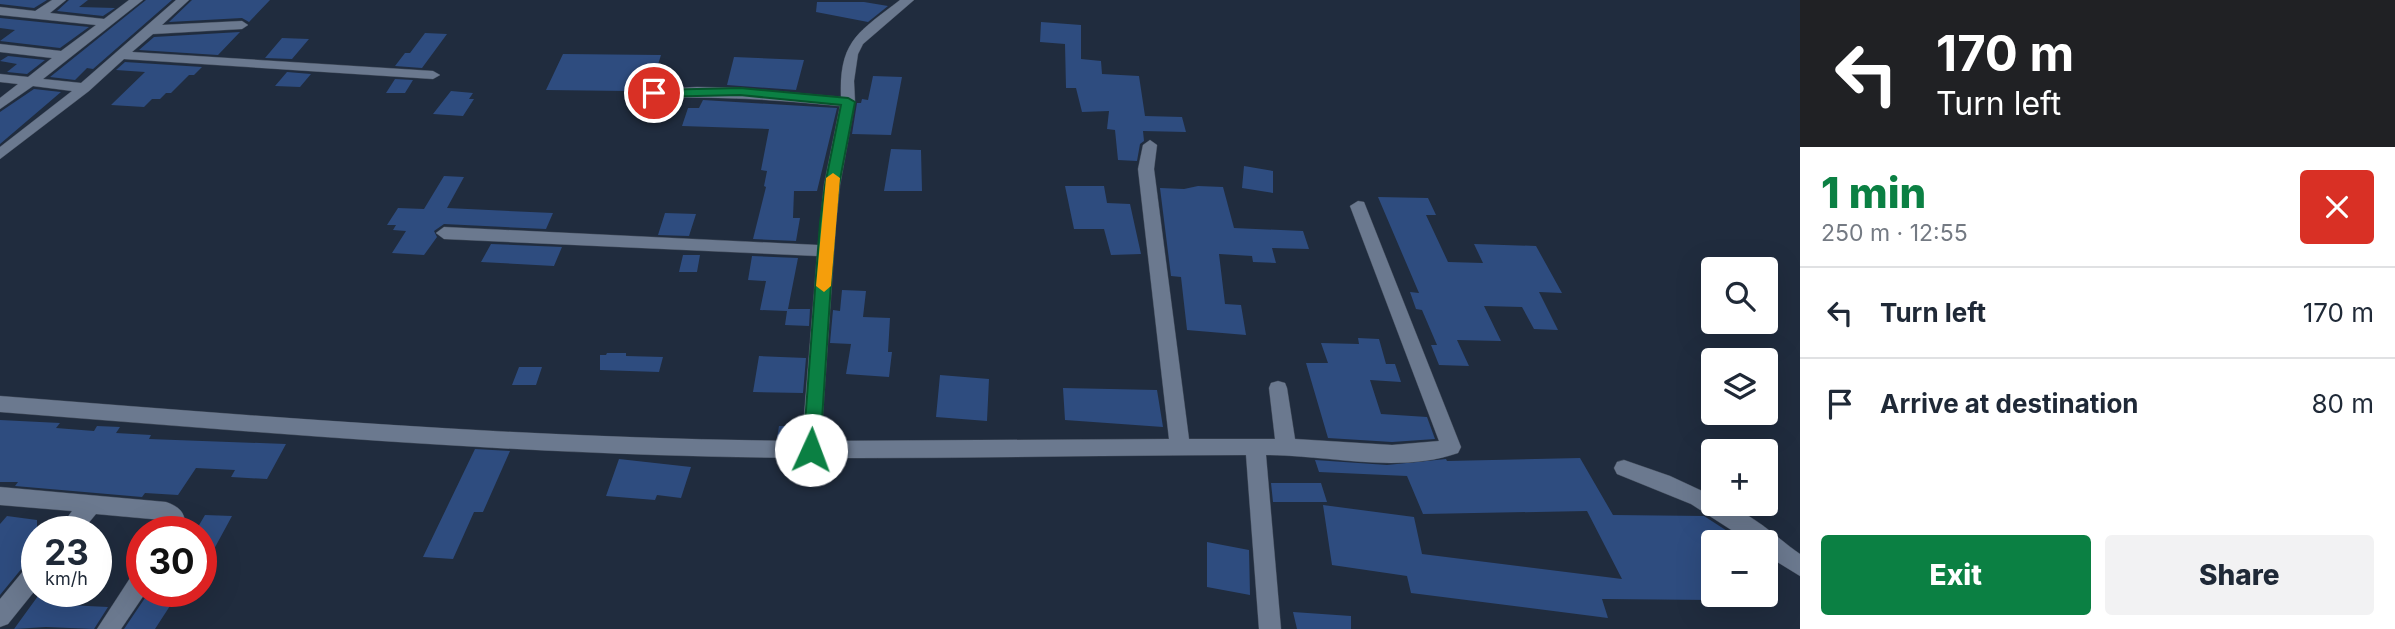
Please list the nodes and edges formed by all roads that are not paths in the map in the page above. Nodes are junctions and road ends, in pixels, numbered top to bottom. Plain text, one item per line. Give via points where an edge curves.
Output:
1 (60, 0) edge
2 (137, 0) edge
3 (183, 0) edge
4 (908, 0) edge
5 (0, 11) edge
6 (38, 15) junction
7 (108, 23) junction
8 (243, 25) dead end
9 (148, 30) junction
10 (0, 48) edge
11 (119, 55) junction
12 (66, 56) junction
13 (433, 75) dead end
14 (0, 78) edge
15 (29, 82) junction
16 (84, 88) junction
17 (633, 95) dead end
18 (848, 102) junction
19 (0, 104) edge
20 (1150, 145) dead end
21 (0, 154) edge
22 (1358, 206) dead end
23 (444, 233) dead end
24 (827, 251) junction
25 (1278, 388) dead end
26 (0, 404) edge
27 (1180, 447) junction
28 (1255, 447) junction
29 (1286, 447) junction
30 (811, 450) junction
31 (1624, 468) dead end
32 (0, 496) edge
33 (91, 504) junction
34 (81, 516) edge
35 (174, 516) edge
36 (1749, 530) edge
37 (1778, 552) edge
38 (1800, 566) edge
39 (21, 590) edge
40 (126, 603) edge
41 (0, 616) edge
42 (108, 629) edge
43 (1270, 629) edge

1 - 6 street
2 - 7 street
3 - 9 street
4 - 18 street via 857,42 849,64
5 - 6 street
6 - 7 street
7 - 12 street
8 - 9 street
9 - 11 street
10 - 12 street
11 - 13 street
11 - 16 street
12 - 15 street
14 - 15 street
15 - 16 street
15 - 19 street
16 - 21 street
17 - 18 street via 729,91
18 - 24 street via 832,185
20 - 27 street via 1146,169
22 - 29 street via 1451,447 1359,452
23 - 24 street
24 - 30 street
25 - 29 street
26 - 30 street via 464,440
27 - 28 street
27 - 30 street
28 - 29 street
28 - 43 street
31 - 36 street via 1673,484
32 - 33 street
33 - 34 street
33 - 35 street via 166,511
37 - 38 street
39 - 41 street
40 - 42 street

